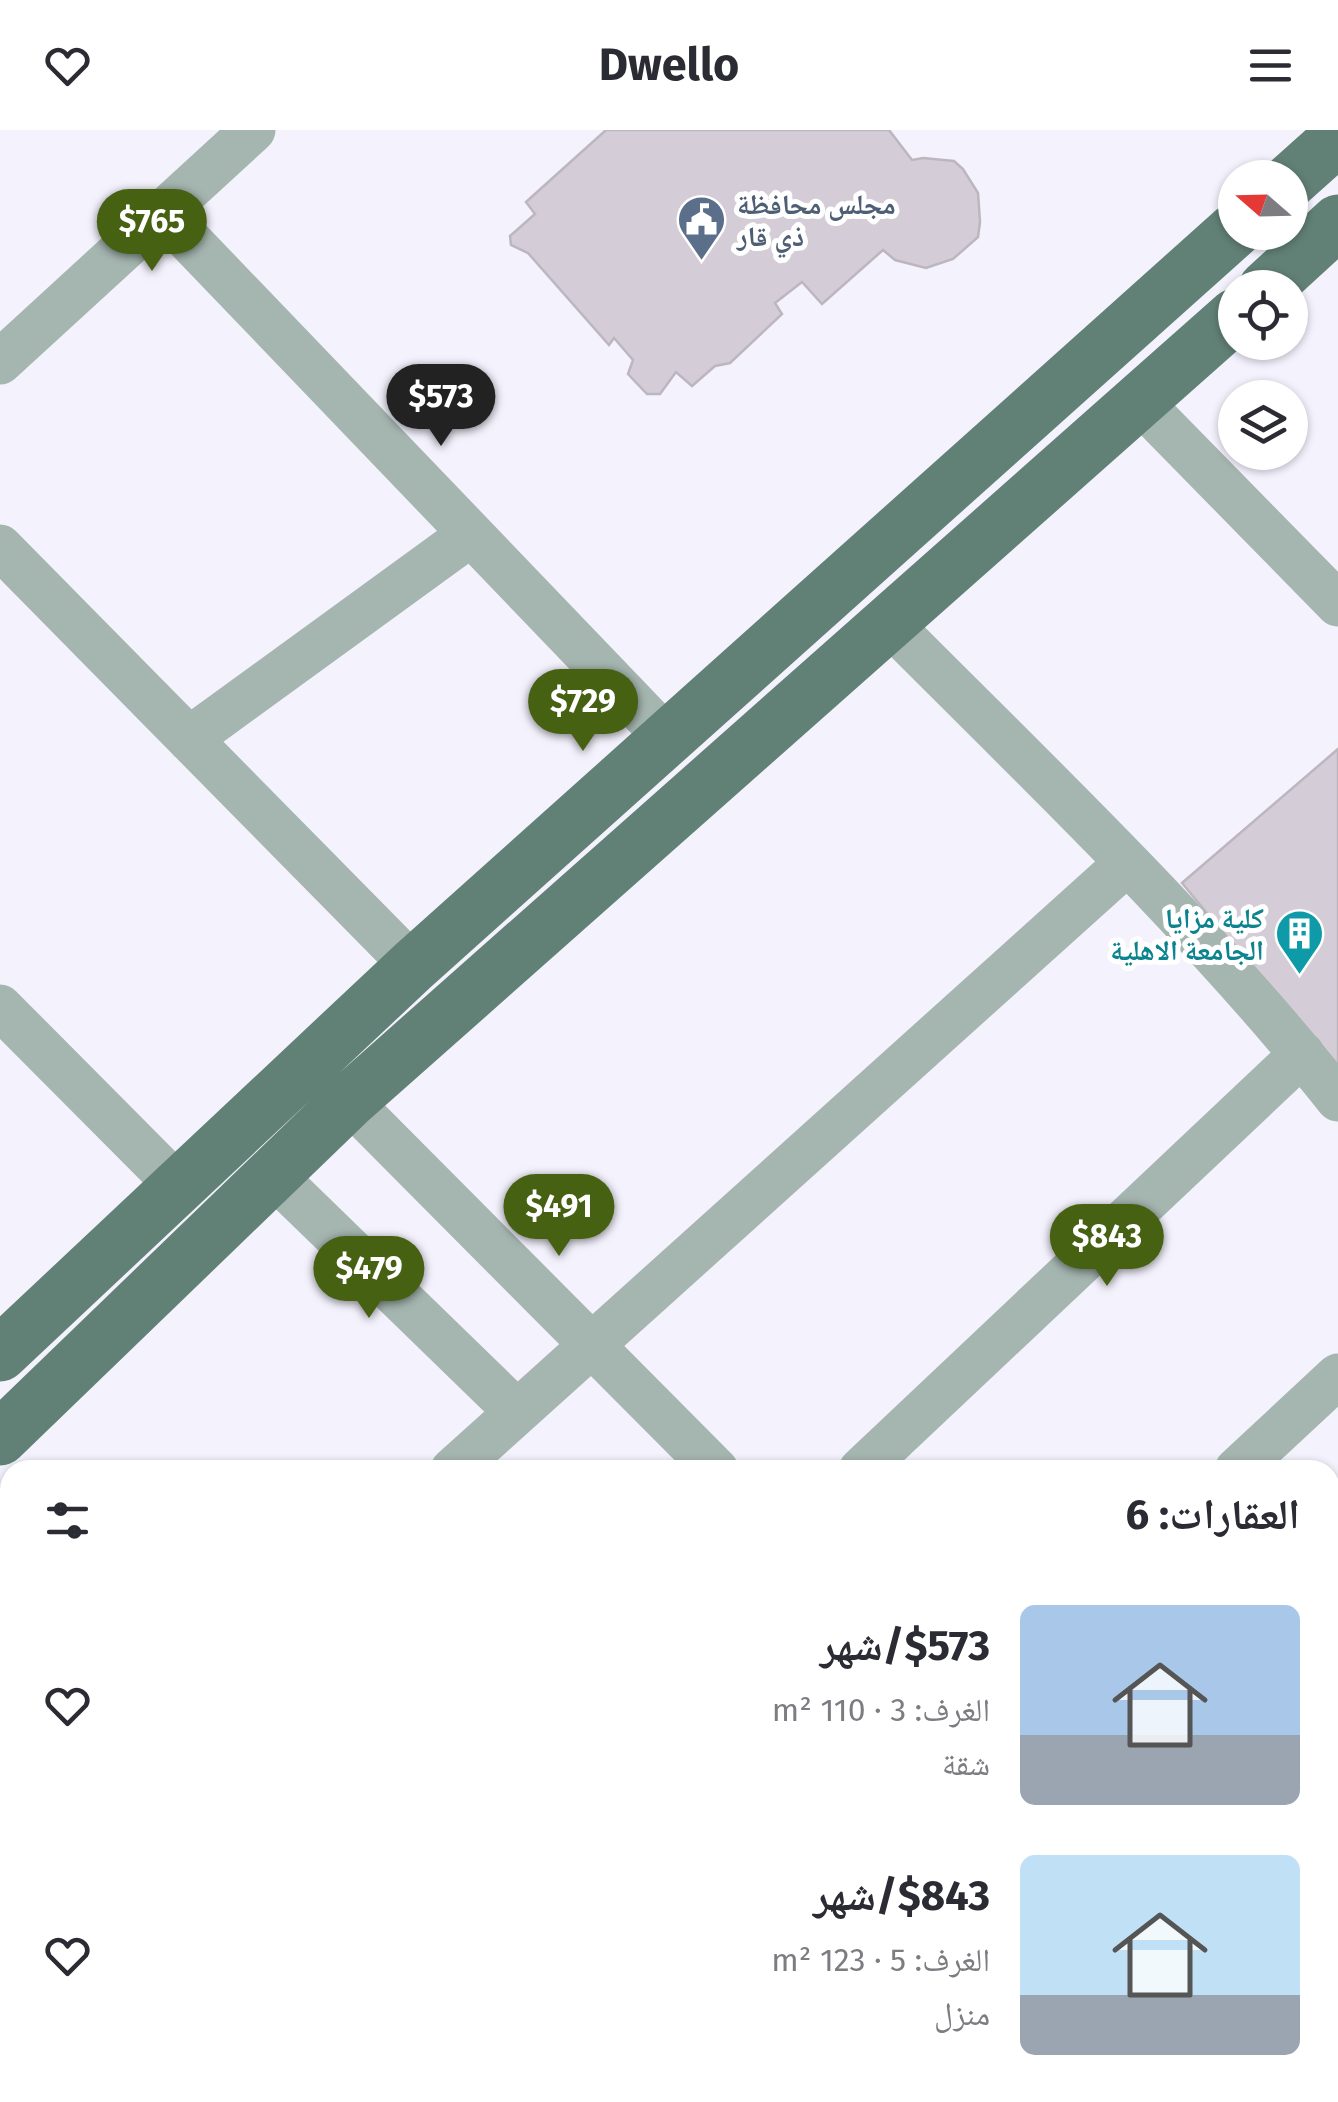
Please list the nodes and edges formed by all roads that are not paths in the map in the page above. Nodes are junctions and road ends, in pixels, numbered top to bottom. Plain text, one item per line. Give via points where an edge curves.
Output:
1 (254, 130) edge
2 (1338, 138) edge
3 (1308, 165) edge
4 (162, 213) junction
5 (1338, 222) edge
6 (1218, 245) edge
7 (1286, 270) edge
8 (1218, 331) edge
9 (0, 362) edge
10 (1140, 402) junction
11 (471, 534) junction
12 (0, 547) edge
13 (1338, 604) edge
14 (887, 621) junction
15 (666, 737) junction
16 (189, 738) junction
17 (527, 863) junction
18 (1128, 864) junction
19 (566, 908) junction
20 (413, 966) junction
21 (0, 1007) edge
22 (1302, 1054) junction
23 (1338, 1099) edge
24 (350, 1101) junction
25 (273, 1175) junction
26 (178, 1186) junction
27 (592, 1345) junction
28 (0, 1354) edge
29 (1338, 1376) edge
30 (517, 1412) junction
31 (0, 1438) edge
32 (464, 1460) edge
33 (706, 1460) edge
34 (872, 1460) edge
35 (1249, 1460) edge

1 - 4 street
2 - 3 main road
4 - 9 street
4 - 11 street
5 - 7 main road
6 - 15 main road
8 - 10 main road
10 - 13 street
10 - 14 main road
11 - 15 street
11 - 16 street
12 - 16 street
14 - 18 street
14 - 19 main road
15 - 17 main road
16 - 20 street
17 - 19 main road
17 - 20 main road
18 - 22 street
18 - 27 street
19 - 24 main road
20 - 26 main road
21 - 26 street
22 - 23 street
22 - 34 street
24 - 25 main road
24 - 27 street
25 - 30 street
25 - 31 main road
26 - 28 main road
27 - 30 street
27 - 33 street
29 - 35 street
30 - 32 street

